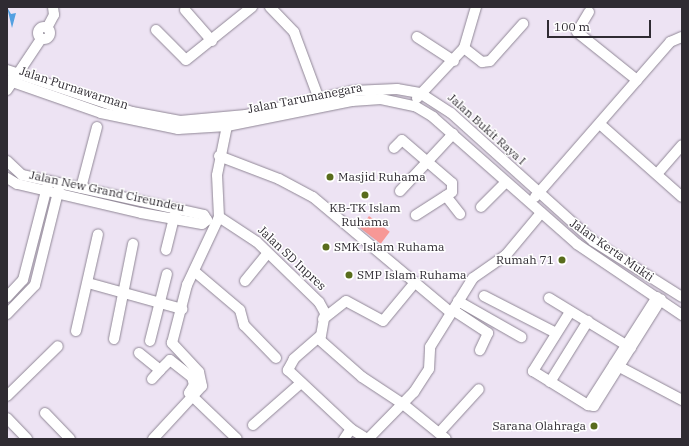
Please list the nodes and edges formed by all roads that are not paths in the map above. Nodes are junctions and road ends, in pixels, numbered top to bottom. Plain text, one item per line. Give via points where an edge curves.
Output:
1 (52, 7) edge
2 (252, 7) edge
3 (270, 7) edge
4 (476, 7) edge
5 (185, 10) dead end
6 (589, 12) dead end
7 (523, 24) dead end
8 (156, 30) dead end
9 (417, 37) dead end
10 (682, 38) edge
11 (212, 41) junction
12 (464, 48) junction
13 (454, 61) junction
14 (10, 79) edge
15 (637, 80) junction
16 (396, 89) junction
17 (417, 99) junction
18 (394, 100) junction
19 (78, 101) junction
20 (320, 102) junction
21 (601, 125) junction
22 (227, 126) junction
23 (97, 127) dead end
24 (453, 134) junction
25 (682, 145) edge
26 (394, 148) dead end
27 (219, 156) junction
28 (7, 160) edge
29 (428, 161) junction
30 (657, 174) junction
31 (7, 178) edge
32 (48, 180) junction
33 (506, 182) junction
34 (60, 183) junction
35 (81, 188) junction
36 (400, 191) dead end
37 (46, 192) junction
38 (58, 195) junction
39 (446, 196) junction
40 (682, 197) edge
41 (534, 198) junction
42 (175, 208) junction
43 (482, 208) dead end
44 (542, 213) junction
45 (460, 214) dead end
46 (416, 215) dead end
47 (219, 217) junction
48 (173, 219) junction
49 (98, 234) dead end
50 (134, 244) dead end
51 (166, 250) dead end
52 (268, 253) junction
53 (626, 261) junction
54 (194, 271) junction
55 (620, 271) junction
56 (166, 274) dead end
57 (245, 281) dead end
58 (88, 283) junction
59 (412, 286) dead end
60 (124, 292) junction
61 (484, 296) dead end
62 (682, 297) edge
63 (7, 298) edge
64 (549, 298) dead end
65 (659, 298) junction
66 (160, 301) junction
67 (454, 308) junction
68 (182, 309) junction
69 (680, 309) edge
70 (570, 312) junction
71 (7, 314) edge
72 (323, 319) junction
73 (588, 321) junction
74 (76, 331) dead end
75 (556, 333) junction
76 (320, 336) junction
77 (521, 337) dead end
78 (114, 339) dead end
79 (150, 341) dead end
80 (58, 346) dead end
81 (629, 347) junction
82 (480, 350) dead end
83 (139, 353) dead end
84 (276, 358) dead end
85 (617, 365) junction
86 (160, 370) junction
87 (152, 378) dead end
88 (550, 382) junction
89 (302, 383) junction
90 (479, 389) dead end
91 (7, 396) edge
92 (193, 397) junction
93 (682, 400) edge
94 (403, 404) junction
95 (45, 413) dead end
96 (7, 418) edge
97 (253, 425) dead end
98 (7, 427) edge
99 (351, 429) junction
100 (443, 436) edge
101 (19, 439) edge
102 (27, 439) edge
103 (70, 439) edge
104 (153, 439) edge
105 (237, 439) edge
106 (344, 439) edge
107 (367, 439) edge

1 - 14 street via 54,15 47,28 38,32 41,39
2 - 11 street
3 - 20 street via 294,32
4 - 12 street
5 - 11 street
6 - 15 street via 577,32
7 - 12 street via 490,61 482,62
8 - 11 street via 183,60
9 - 13 street
10 - 15 street via 670,42
12 - 13 street
13 - 17 street
14 - 19 street, Jalan Purnawarman
15 - 21 street
16 - 17 street, Jalan Bukit Raya I
16 - 18 street
16 - 20 street, Jalan Bukit Raya I via 353,91
17 - 18 street, Jalan Tarumanegara
17 - 24 street, Jalan Tarumanegara
17 - 41 street, Jalan Bukit Raya I via 451,113
18 - 20 street, Jalan Tarumanegara
19 - 20 street, Jalan Bukit Raya I via 180,121 246,115
19 - 22 street, Jalan Purnawarman via 178,129
20 - 22 street, Jalan Tarumanegara
21 - 30 street
21 - 41 street
22 - 27 street
23 - 35 street
24 - 29 street
24 - 33 street, Jalan Tarumanegara
25 - 30 street
26 - 29 street via 402,140
27 - 47 street
27 - 67 street via 279,179 313,197
28 - 32 street via 18,173
29 - 36 street
29 - 39 street via 452,183 452,192
30 - 40 street
31 - 37 street, Jalan New Grand Cireundeu via 17,184
32 - 34 street
32 - 37 street
33 - 41 street, Jalan Tarumanegara
33 - 43 street
34 - 35 street
34 - 38 street
35 - 42 street
37 - 38 street, Jalan New Grand Cireundeu
37 - 63 street via 23,280
38 - 48 street, Jalan New Grand Cireundeu
38 - 71 street via 35,285
39 - 45 street
39 - 46 street
41 - 44 street, Jalan Kerta Mukti
41 - 53 street, Jalan Bukit Raya I via 593,241
42 - 48 street
42 - 48 street, Jalan New Grand Cireundeu via 204,215 207,220 204,224
44 - 55 street, Jalan Kerta Mukti via 577,244
44 - 67 street via 506,255 478,273
47 - 52 street, Jalan SD Inpres via 247,234
47 - 54 street
48 - 51 street
49 - 58 street
50 - 60 street
52 - 57 street
52 - 72 street, Jalan SD Inpres via 319,302 325,313
53 - 55 street
53 - 62 street, Jalan Bukit Raya I
54 - 68 street
54 - 84 street via 240,310 244,325
55 - 65 street, Jalan Kerta Mukti
56 - 66 street
58 - 60 street
58 - 74 street
59 - 72 street via 383,321 346,301
60 - 66 street
60 - 78 street
61 - 75 street
64 - 70 street
65 - 69 street, Jalan Kerta Mukti
65 - 81 street
66 - 68 street
66 - 79 street
67 - 77 street
67 - 82 street via 488,333
67 - 94 street via 430,347 429,369
68 - 92 street via 172,343 203,378
70 - 73 street
70 - 75 street
72 - 76 street, Jalan SD Inpres
73 - 81 street
73 - 88 street
75 - 88 street via 533,368 534,374
76 - 89 street via 294,358 288,370
76 - 94 street via 362,377
80 - 91 street
81 - 85 street
83 - 86 street
85 - 88 street via 594,406
85 - 93 street
86 - 87 street
86 - 92 street via 168,360 192,377 194,385 189,393
89 - 97 street
89 - 99 street
90 - 100 street
92 - 104 street
92 - 105 street
94 - 100 street
94 - 107 street
95 - 103 street
96 - 102 street
98 - 101 street
99 - 106 street
99 - 107 street

